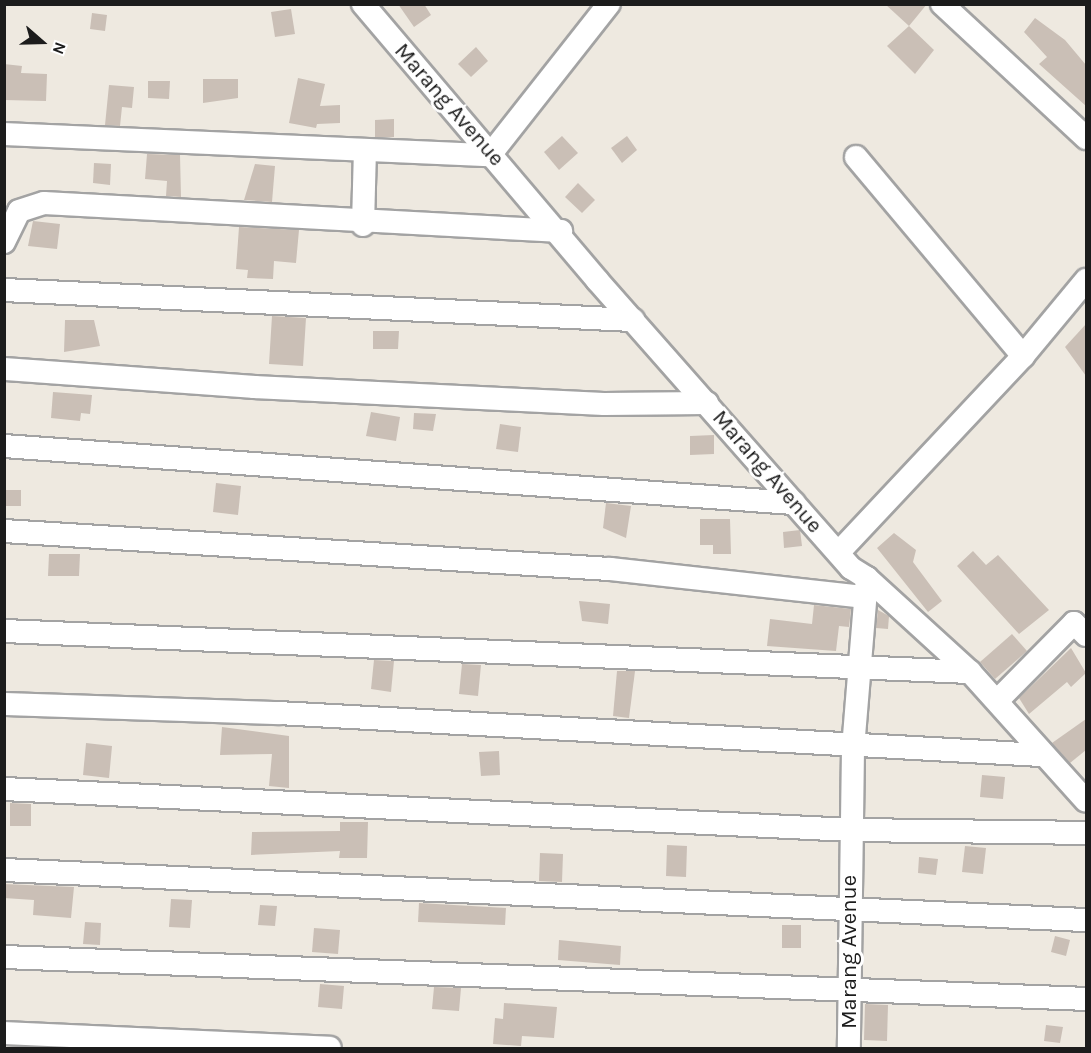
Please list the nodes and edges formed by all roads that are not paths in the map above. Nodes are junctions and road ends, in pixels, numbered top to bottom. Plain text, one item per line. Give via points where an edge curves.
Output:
1 (363, 4) edge
2 (609, 4) edge
3 (942, 4) edge
4 (4, 134) edge
5 (1086, 138) edge
6 (365, 151) junction
7 (490, 155) junction
8 (856, 157) dead end
9 (363, 225) junction
10 (561, 231) junction
11 (4, 242) edge
12 (1086, 280) edge
13 (4, 290) edge
14 (633, 320) junction
15 (1023, 356) junction
16 (4, 369) edge
17 (707, 403) junction
18 (4, 446) edge
19 (794, 503) junction
20 (4, 531) edge
21 (838, 552) junction
22 (865, 587) junction
23 (1082, 622) edge
24 (4, 631) edge
25 (856, 666) junction
26 (970, 672) junction
27 (998, 700) junction
28 (4, 704) edge
29 (853, 749) junction
30 (1042, 755) junction
31 (4, 789) edge
32 (1086, 801) edge
33 (850, 830) junction
34 (1086, 833) edge
35 (4, 870) edge
36 (849, 910) junction
37 (1086, 920) edge
38 (4, 957) edge
39 (849, 992) junction
40 (1086, 999) edge
41 (4, 1033) edge
42 (330, 1048) edge
43 (849, 1048) edge

1 - 7 street, Marang Avenue
2 - 7 street
3 - 5 street
4 - 6 street
6 - 7 street
6 - 9 street
7 - 10 street, Marang Avenue
8 - 15 street
9 - 10 street
9 - 11 street via 45,203 19,211
10 - 14 street, Marang Avenue
12 - 15 street
13 - 14 street
14 - 17 street, Marang Avenue
15 - 21 street
16 - 17 street via 254,387 604,404
17 - 19 street, Marang Avenue
18 - 19 street
19 - 21 street, Marang Avenue
20 - 22 street
21 - 22 street, Marang Avenue
22 - 25 street, Marang Avenue
22 - 26 street
23 - 27 street
24 - 25 street
25 - 26 street
25 - 29 street, Marang Avenue
26 - 27 street
27 - 30 street
28 - 29 street via 278,713
29 - 30 street
29 - 33 street, Marang Avenue
30 - 32 street
31 - 33 street
33 - 34 street
33 - 36 street, Marang Avenue
35 - 36 street
36 - 37 street
36 - 39 street, Marang Avenue
38 - 39 street
39 - 40 street
39 - 43 street, Marang Avenue
41 - 42 street

